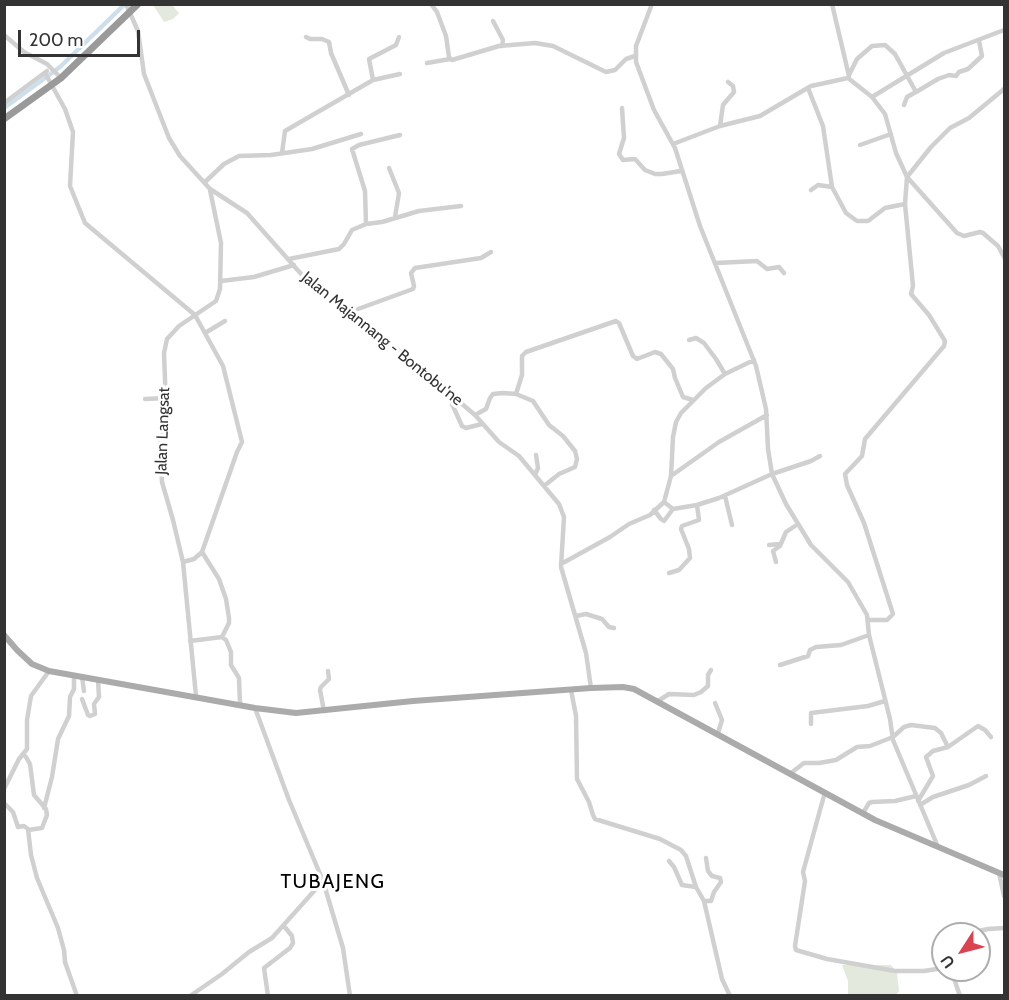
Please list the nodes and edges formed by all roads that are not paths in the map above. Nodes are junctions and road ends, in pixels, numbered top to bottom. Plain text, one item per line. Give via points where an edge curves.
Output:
1 (138, 4) edge
2 (431, 4) edge
3 (652, 4) edge
4 (832, 4) edge
5 (128, 8) edge
6 (494, 21) dead end
7 (1005, 30) edge
8 (4, 34) edge
9 (399, 36) dead end
10 (306, 37) dead end
11 (979, 40) junction
12 (502, 46) junction
13 (635, 56) junction
14 (450, 59) junction
15 (427, 63) dead end
16 (52, 68) junction
17 (46, 74) junction
18 (400, 74) dead end
19 (906, 75) junction
20 (59, 77) junction
21 (849, 77) junction
22 (373, 80) junction
23 (52, 82) junction
24 (728, 82) dead end
25 (28, 87) junction
26 (808, 88) junction
27 (1005, 89) edge
28 (21, 92) junction
29 (916, 92) junction
30 (348, 95) junction
31 (14, 97) junction
32 (872, 97) junction
33 (30, 98) junction
34 (4, 103) edge
35 (904, 105) dead end
36 (20, 106) junction
37 (622, 108) dead end
38 (4, 120) edge
39 (720, 126) junction
40 (362, 134) dead end
41 (891, 134) junction
42 (400, 135) dead end
43 (673, 144) junction
44 (860, 145) dead end
45 (282, 153) junction
46 (390, 168) dead end
47 (681, 171) junction
48 (907, 177) junction
49 (205, 182) junction
50 (832, 187) junction
51 (210, 189) junction
52 (811, 190) dead end
53 (905, 204) junction
54 (461, 206) dead end
55 (395, 218) junction
56 (366, 224) junction
57 (490, 252) dead end
58 (1005, 257) edge
59 (289, 259) junction
60 (716, 263) junction
61 (294, 265) junction
62 (784, 273) dead end
63 (221, 281) junction
64 (347, 313) junction
65 (195, 315) junction
66 (225, 321) dead end
67 (205, 333) junction
68 (689, 340) dead end
69 (754, 360) junction
70 (725, 374) junction
71 (449, 393) junction
72 (516, 394) junction
73 (166, 398) junction
74 (145, 399) dead end
75 (693, 400) junction
76 (475, 415) junction
77 (766, 415) junction
78 (482, 424) junction
79 (536, 455) dead end
80 (820, 456) dead end
81 (545, 467) dead end
82 (537, 468) junction
83 (772, 474) junction
84 (535, 475) junction
85 (671, 476) junction
86 (544, 486) junction
87 (725, 496) junction
88 (664, 502) junction
89 (697, 505) junction
90 (673, 508) junction
91 (654, 510) junction
92 (798, 524) junction
93 (732, 525) dead end
94 (780, 544) junction
95 (769, 546) dead end
96 (202, 552) junction
97 (183, 562) junction
98 (776, 562) dead end
99 (561, 564) junction
100 (669, 573) dead end
101 (576, 616) junction
102 (869, 620) junction
103 (614, 628) dead end
104 (4, 635) edge
105 (869, 635) junction
106 (222, 637) junction
107 (190, 641) junction
108 (780, 665) dead end
109 (711, 670) dead end
110 (49, 671) junction
111 (328, 671) dead end
112 (74, 676) junction
113 (82, 677) junction
114 (98, 680) junction
115 (591, 688) junction
116 (571, 690) junction
117 (84, 691) dead end
118 (196, 696) junction
119 (82, 699) dead end
120 (658, 701) junction
121 (885, 701) junction
122 (715, 703) dead end
123 (240, 704) junction
124 (255, 708) junction
125 (324, 711) junction
126 (811, 724) dead end
127 (718, 733) junction
128 (893, 737) junction
129 (991, 737) dead end
130 (948, 747) junction
131 (23, 754) junction
132 (791, 773) junction
133 (987, 776) dead end
134 (4, 789) edge
135 (825, 792) junction
136 (918, 801) junction
137 (4, 803) edge
138 (44, 808) junction
139 (863, 813) junction
140 (28, 831) junction
141 (938, 847) junction
142 (706, 858) dead end
143 (669, 861) dead end
144 (1002, 874) edge
145 (323, 881) junction
146 (696, 886) junction
147 (1005, 896) edge
148 (704, 901) junction
149 (284, 926) junction
150 (931, 970) edge
151 (76, 996) edge
152 (190, 996) edge
153 (268, 996) edge
154 (350, 996) edge
155 (730, 996) edge

1 - 5 highway
2 - 14 street via 446,36
3 - 13 street
4 - 21 street
5 - 20 highway
5 - 49 street, Jalan Majannang - Bontobu'ne via 139,36 142,69 169,138
6 - 12 street
7 - 11 street
8 - 16 street via 24,52
9 - 22 street via 396,45 369,58
10 - 30 street via 328,42
11 - 19 street via 958,46
11 - 29 street via 982,56 968,69
12 - 13 street via 553,46 606,72
12 - 14 street
13 - 43 street via 654,110
14 - 15 street
16 - 17 street
16 - 20 street
17 - 23 street
17 - 25 street
18 - 22 street
19 - 21 street via 895,54 882,44 872,46 860,56
19 - 29 street
19 - 32 street
20 - 23 highway
21 - 26 street
21 - 32 street
22 - 30 street
23 - 33 highway
23 - 65 street via 73,132 70,186 85,223
24 - 39 street via 734,92 723,105
25 - 28 street
25 - 33 street
26 - 39 street via 760,116
26 - 50 street via 823,126
27 - 48 street via 950,128
28 - 31 street
28 - 33 street
29 - 35 street via 907,97
30 - 45 street via 285,131
31 - 34 street
31 - 36 street
32 - 41 street via 885,114
33 - 36 highway
36 - 38 highway
37 - 47 street via 624,138 619,153 623,160 635,159 645,171 655,174
39 - 43 street
40 - 45 street
41 - 44 street
41 - 48 street
42 - 56 street via 352,149 366,194
43 - 47 street
45 - 49 street via 239,156
46 - 55 street via 399,193
47 - 60 street
48 - 53 street
48 - 58 street via 957,233 983,233
49 - 51 street, Jalan Majannang - Bontobu'ne
50 - 52 street via 818,185
50 - 53 street via 846,213 856,221 868,221 885,208
51 - 59 street, Jalan Majannang - Bontobu'ne via 247,213
51 - 63 street, Jalan Langsat via 221,243
53 - 102 street via 911,294 945,343 865,439 862,456 845,474 893,614 887,620
54 - 55 street
55 - 56 street
56 - 59 street via 352,230 339,249
57 - 64 street via 481,258 415,268 411,273 413,289
59 - 61 street, Jalan Majannang - Bontobu'ne
60 - 62 street via 755,261 766,269 777,266
60 - 69 street
61 - 63 street via 254,277
61 - 64 street, Jalan Majannang - Bontobu'ne via 310,284
63 - 65 street, Jalan Langsat via 216,301
64 - 71 street, Jalan Majannang - Bontobu'ne
65 - 67 street
65 - 73 street, Jalan Langsat via 167,339
66 - 67 street
67 - 96 street via 223,366 242,439
68 - 70 street via 696,338 704,343
69 - 70 street
69 - 77 street
70 - 75 street
71 - 76 street, Jalan Majannang - Bontobu'ne
71 - 78 street via 462,426
72 - 75 street via 522,375 521,358 526,352 616,321 633,356 638,359 655,352 662,354 673,369 684,398
72 - 76 street via 493,394 486,409
72 - 86 street via 533,401 549,425 575,451 575,467
73 - 74 street
73 - 97 street, Jalan Langsat via 160,475
75 - 85 street via 676,422
76 - 78 street, Jalan Majannang - Bontobu'ne
77 - 83 street
77 - 85 street
78 - 84 street, Jalan Majannang - Bontobu'ne
79 - 82 street
80 - 83 street
81 - 82 street
82 - 84 street
83 - 87 street
83 - 92 street
84 - 86 street, Jalan Majannang - Bontobu'ne
85 - 88 street
86 - 99 street, Jalan Majannang - Bontobu'ne via 563,513
87 - 89 street
87 - 93 street
88 - 90 street
88 - 91 street
89 - 90 street
89 - 100 street via 699,520 681,529 690,558 679,570
90 - 91 street via 664,521
91 - 99 street
92 - 94 street via 786,532
92 - 102 street via 815,550 853,589
94 - 95 street
94 - 98 street via 773,551
96 - 97 street via 194,560
96 - 106 street via 226,599 229,623
97 - 107 street, Jalan Langsat
99 - 101 street, Jalan Majannang - Bontobu'ne
101 - 103 street via 587,614 603,619
101 - 115 street, Jalan Majannang - Bontobu'ne
102 - 105 street
104 - 110 main road via 32,664
105 - 108 street via 841,645 813,647 808,656
105 - 121 street
106 - 107 street
106 - 123 street via 239,678
107 - 118 street, Jalan Langsat
109 - 120 street via 708,686 701,692 669,694
110 - 112 main road
110 - 131 street via 31,696
111 - 125 street via 329,679 320,690
112 - 113 main road
112 - 138 street via 69,716 58,739
113 - 114 main road
113 - 117 street
114 - 118 main road
114 - 119 street via 95,714 88,715
115 - 116 main road
115 - 120 main road via 627,687
116 - 125 main road
116 - 146 street via 576,716 577,779 592,815 681,850
118 - 123 main road
120 - 127 main road
121 - 126 street via 811,713
121 - 128 street
122 - 127 street via 722,720
123 - 124 main road
124 - 125 main road via 296,714
124 - 145 street
127 - 132 main road
128 - 130 street via 907,726 935,728
128 - 132 street via 857,747 836,760 801,764
128 - 136 street
129 - 130 street via 982,728 974,727
130 - 136 street via 933,751 926,758 933,776
131 - 134 street
131 - 138 street via 30,764 33,792
132 - 135 main road
133 - 136 street
135 - 139 main road
135 - 150 street via 804,872 796,950 896,970
136 - 139 street via 872,802
136 - 141 street
137 - 140 street via 14,812 18,827
138 - 140 street via 44,826
139 - 141 main road
140 - 151 street via 37,878 58,928
141 - 144 main road
142 - 148 street via 708,871 720,878 721,884 711,901
143 - 146 street via 682,885
144 - 147 street
145 - 149 street
145 - 154 street via 345,956
146 - 148 street
148 - 155 street via 722,979
149 - 152 street via 272,939
149 - 153 street via 293,943 264,968

